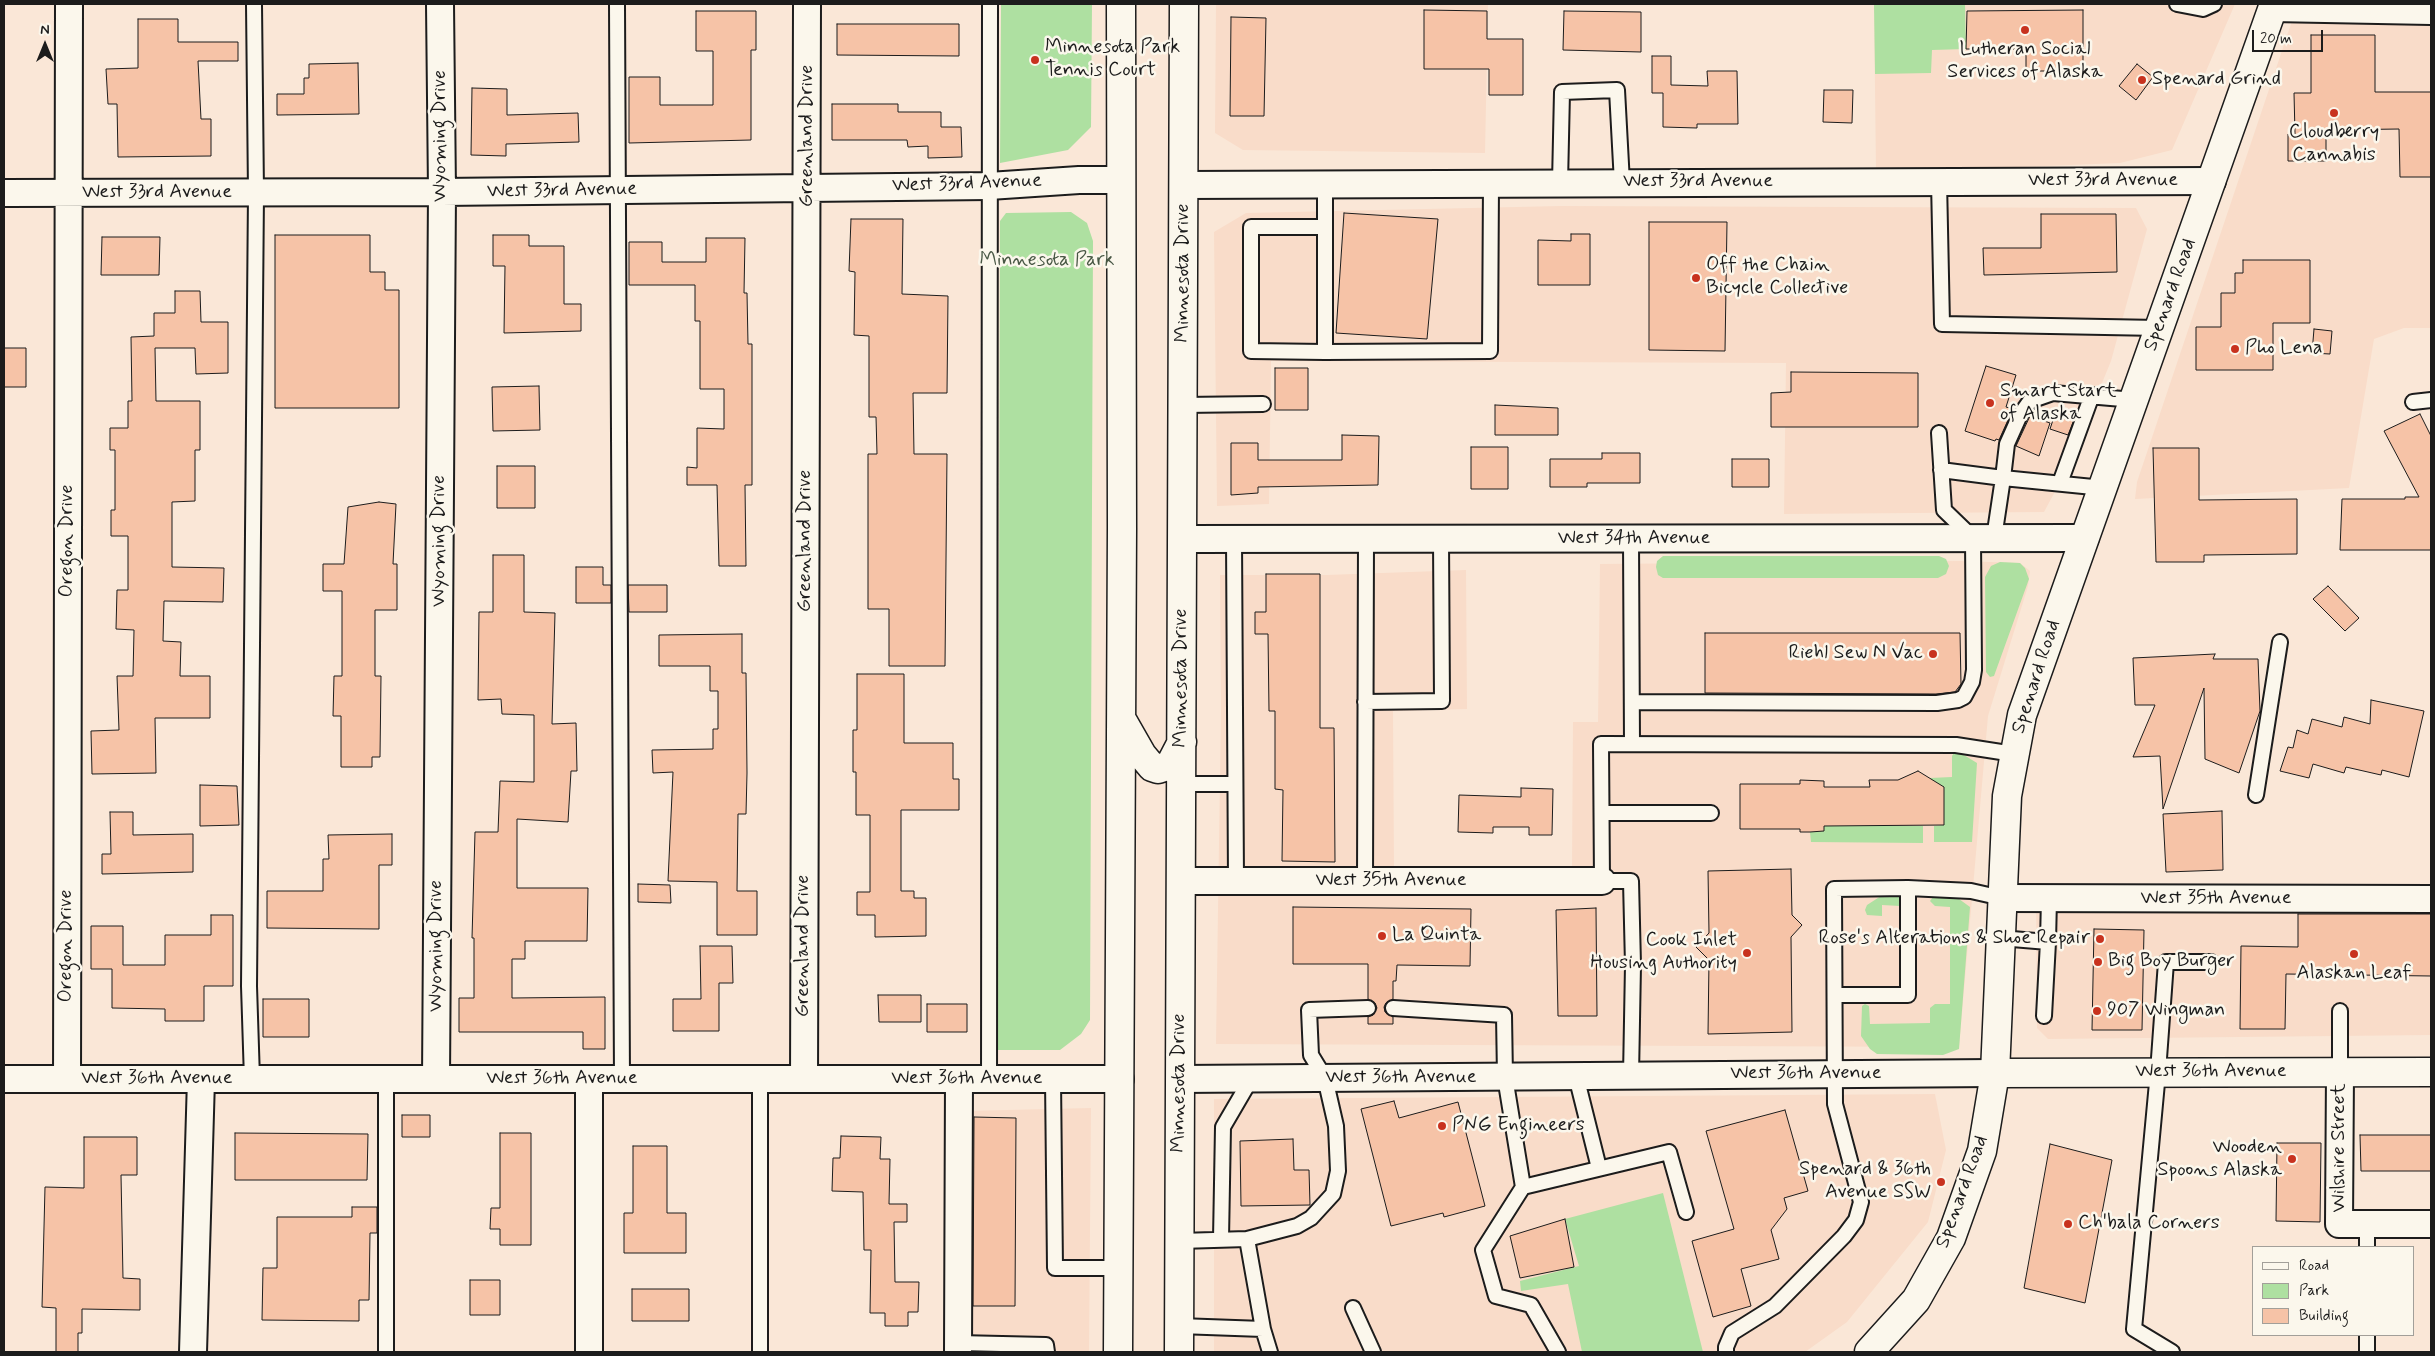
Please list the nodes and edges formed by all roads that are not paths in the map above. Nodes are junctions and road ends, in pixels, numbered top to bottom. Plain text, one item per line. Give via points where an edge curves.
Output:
1 (69, 4) edge
2 (254, 4) edge
3 (440, 4) edge
4 (617, 4) edge
5 (807, 4) edge
6 (990, 4) edge
7 (1121, 4) edge
8 (1184, 4) edge
9 (2178, 4) edge
10 (2214, 4) edge
11 (2267, 5) edge
12 (2431, 11) edge
13 (1120, 180) junction
14 (2212, 180) junction
15 (1939, 181) junction
16 (1491, 183) junction
17 (1560, 183) junction
18 (1622, 183) junction
19 (1184, 184) junction
20 (1325, 184) junction
21 (989, 186) junction
22 (808, 187) junction
23 (617, 190) junction
24 (442, 192) junction
25 (4, 193) edge
26 (69, 193) junction
27 (256, 193) junction
28 (1325, 227) junction
29 (2159, 328) junction
30 (1325, 352) junction
31 (2092, 395) junction
32 (2134, 400) junction
33 (2431, 400) edge
34 (2412, 402) dead end
35 (1263, 404) dead end
36 (1183, 405) junction
37 (1939, 433) dead end
38 (1941, 470) junction
39 (2003, 478) junction
40 (2060, 484) junction
41 (2103, 488) junction
42 (1984, 538) junction
43 (2085, 538) junction
44 (1366, 539) junction
45 (1441, 539) junction
46 (1631, 539) junction
47 (1182, 540) junction
48 (1234, 540) junction
49 (2280, 642) dead end
50 (1365, 702) junction
51 (1632, 702) junction
52 (1121, 718) junction
53 (1182, 742) junction
54 (1632, 744) junction
55 (2014, 754) junction
56 (1182, 784) junction
57 (1235, 784) junction
58 (2256, 795) dead end
59 (1711, 813) dead end
60 (1602, 814) junction
61 (1181, 880) junction
62 (1236, 880) junction
63 (1365, 880) junction
64 (1602, 880) junction
65 (1908, 888) junction
66 (2002, 898) junction
67 (2049, 898) junction
68 (2431, 900) edge
69 (2000, 938) junction
70 (2048, 942) junction
71 (2212, 962) dead end
72 (1835, 995) junction
73 (1368, 1008) dead end
74 (1393, 1008) dead end
75 (2340, 1011) dead end
76 (2044, 1016) dead end
77 (2158, 1072) junction
78 (2340, 1072) junction
79 (2431, 1072) edge
80 (1996, 1073) junction
81 (1834, 1074) junction
82 (1576, 1076) junction
83 (1631, 1076) junction
84 (1506, 1077) junction
85 (1326, 1078) junction
86 (4, 1079) edge
87 (67, 1079) junction
88 (201, 1079) junction
89 (252, 1079) junction
90 (386, 1079) junction
91 (436, 1079) junction
92 (589, 1079) junction
93 (622, 1079) junction
94 (760, 1079) junction
95 (804, 1079) junction
96 (1251, 1079) junction
97 (960, 1080) junction
98 (989, 1080) junction
99 (1053, 1080) junction
100 (1120, 1080) junction
101 (1180, 1080) junction
102 (1599, 1168) junction
103 (1523, 1187) junction
104 (1686, 1212) dead end
105 (2431, 1224) edge
106 (2368, 1236) edge
107 (1247, 1239) junction
108 (1221, 1240) junction
109 (1180, 1241) junction
110 (1119, 1268) junction
111 (1353, 1308) dead end
112 (1263, 1329) junction
113 (2367, 1336) edge
114 (1179, 1339) edge
115 (958, 1348) edge
116 (1881, 1349) edge
117 (193, 1352) edge
118 (386, 1352) edge
119 (589, 1352) edge
120 (760, 1352) edge
121 (1047, 1352) edge
122 (1118, 1352) edge
123 (1270, 1352) edge
124 (1373, 1352) edge
125 (1558, 1352) edge
126 (1726, 1352) edge
127 (2172, 1352) edge
128 (2367, 1352) edge

1 - 26 street, Oregon Drive
2 - 27 lane
3 - 24 street, Wyoming Drive
4 - 23 lane
5 - 22 street, Greenland Drive
6 - 21 lane
7 - 13 main road
8 - 19 main road, Minnesota Drive
9 - 10 lane via 2203,9
11 - 12 street
11 - 14 main road, Spenard Road
13 - 21 street, West 33rd Avenue
13 - 52 main road
14 - 15 street, West 33rd Avenue
14 - 29 main road, Spenard Road
15 - 18 street, West 33rd Avenue
15 - 29 lane via 1942,324
16 - 17 street, West 33rd Avenue
16 - 20 street, West 33rd Avenue
16 - 30 lane via 1490,351
17 - 18 street, West 33rd Avenue
17 - 18 lane via 1562,92 1617,90
19 - 20 street, West 33rd Avenue
19 - 36 main road, Minnesota Drive
20 - 28 lane
21 - 22 street, West 33rd Avenue
21 - 98 lane
22 - 23 street, West 33rd Avenue
22 - 95 street, Greenland Drive
23 - 24 street, West 33rd Avenue
23 - 93 lane
24 - 27 street, West 33rd Avenue
24 - 91 street, Wyoming Drive
25 - 26 street, West 33rd Avenue
26 - 27 street, West 33rd Avenue
26 - 87 street, Oregon Drive
27 - 89 lane via 249,986
28 - 30 lane
28 - 30 lane via 1251,227 1251,351
29 - 32 main road, Spenard Road
31 - 32 lane
31 - 39 lane via 2053,393 2030,400 2007,444
31 - 40 lane
32 - 41 main road, Spenard Road
33 - 34 lane
35 - 36 lane
36 - 47 main road, Minnesota Drive
37 - 38 lane
38 - 39 lane
38 - 42 lane via 1944,510
39 - 40 lane
39 - 42 lane
40 - 41 lane
41 - 43 main road, Spenard Road
42 - 43 street, West 34th Avenue
42 - 46 street, West 34th Avenue
42 - 51 lane via 1974,670 1967,691 1958,700 1937,704
43 - 55 main road, Spenard Road via 2022,715
44 - 45 street, West 34th Avenue
44 - 48 street, West 34th Avenue
44 - 50 lane
45 - 46 street, West 34th Avenue
45 - 50 lane via 1442,702
46 - 51 lane
47 - 48 street, West 34th Avenue
47 - 53 main road, Minnesota Drive
48 - 57 lane
49 - 58 lane
50 - 63 lane
51 - 54 lane
52 - 53 main road via 1142,756 1152,767 1158,769 1170,765
52 - 100 main road
53 - 56 main road, Minnesota Drive
54 - 55 lane via 1956,745
54 - 60 lane via 1601,744
55 - 66 main road, Spenard Road via 2007,796
56 - 57 lane
56 - 61 main road, Minnesota Drive
57 - 62 lane
59 - 60 lane
60 - 64 lane
61 - 62 street, West 35th Avenue
61 - 101 main road, Minnesota Drive
62 - 63 street, West 35th Avenue
63 - 64 street, West 35th Avenue
64 - 83 lane via 1631,881 1634,965
65 - 66 lane via 1971,891
65 - 72 lane via 1908,994
65 - 72 lane via 1834,889
66 - 67 street, West 35th Avenue
66 - 69 main road, Spenard Road
67 - 68 street, West 35th Avenue
67 - 70 lane
69 - 70 lane
69 - 80 main road, Spenard Road
70 - 76 lane
71 - 77 lane via 2166,962
72 - 81 lane
73 - 85 lane via 1309,1010 1311,1055
74 - 84 lane via 1504,1015
75 - 78 lane
77 - 78 main road, West 36th Avenue
77 - 80 main road, West 36th Avenue
77 - 127 lane via 2134,1329
78 - 79 main road, West 36th Avenue
78 - 106 street, Wilshire Street via 2339,1224
80 - 81 street, West 36th Avenue
80 - 116 main road, Spenard Road via 1982,1151 1951,1238 1916,1300
81 - 83 street, West 36th Avenue
81 - 126 lane via 1835,1104 1861,1202 1856,1220 1775,1306 1732,1333
82 - 83 street, West 36th Avenue
82 - 84 street, West 36th Avenue
82 - 102 lane
84 - 85 street, West 36th Avenue
84 - 103 lane
85 - 96 street, West 36th Avenue
85 - 107 lane via 1336,1126 1338,1171 1333,1194 1311,1218 1297,1226
86 - 87 street, West 36th Avenue
87 - 88 street, West 36th Avenue
88 - 89 street, West 36th Avenue
88 - 117 street
89 - 90 street, West 36th Avenue
90 - 91 street, West 36th Avenue
90 - 118 lane
91 - 92 street, West 36th Avenue
92 - 93 street, West 36th Avenue
92 - 119 street
93 - 94 street, West 36th Avenue
94 - 95 street, West 36th Avenue
94 - 120 lane
95 - 97 street, West 36th Avenue
96 - 101 street, West 36th Avenue
96 - 108 lane via 1223,1127
97 - 98 street, West 36th Avenue
97 - 115 street
98 - 99 street, West 36th Avenue
99 - 100 street, West 36th Avenue
99 - 110 lane via 1056,1268
100 - 110 main road
101 - 109 main road, Minnesota Drive
102 - 103 lane
102 - 104 lane via 1669,1152
103 - 125 lane via 1483,1250 1496,1296 1531,1305
105 - 106 street
107 - 108 lane
107 - 112 lane
108 - 109 lane
109 - 114 main road, Minnesota Drive
110 - 122 main road
111 - 124 lane
112 - 114 lane
112 - 123 lane
113 - 128 lane
115 - 121 lane via 1046,1345

